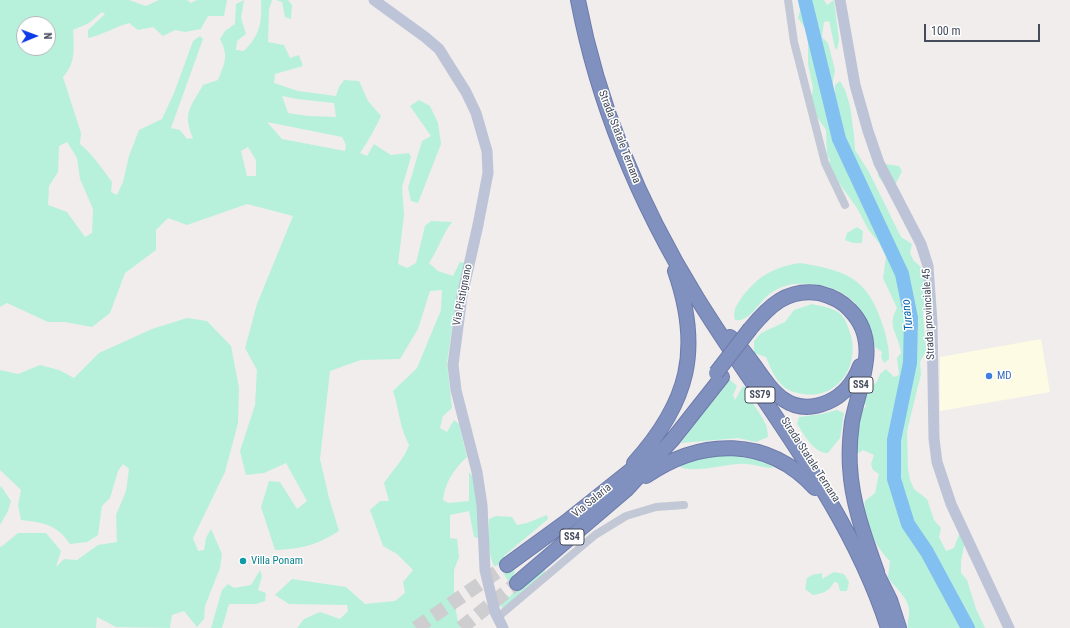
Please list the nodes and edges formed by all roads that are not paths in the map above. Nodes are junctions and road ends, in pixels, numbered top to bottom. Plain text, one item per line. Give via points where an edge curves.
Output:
1 (374, 0) edge
2 (578, 0) edge
3 (788, 0) edge
4 (840, 0) edge
5 (844, 205) dead end
6 (665, 241) junction
7 (680, 267) junction
8 (753, 331) junction
9 (730, 336) junction
10 (622, 485) junction
11 (684, 505) dead end
12 (841, 522) junction
13 (507, 565) tunnel mouth
14 (879, 578) junction
15 (517, 583) tunnel mouth
16 (498, 617) junction
17 (503, 628) edge
18 (888, 628) edge
19 (898, 628) edge
20 (1010, 628) edge

1 - 16 street, Via Pistignano via 439,49 455,72 476,113 487,151 488,172 462,296 453,365 456,390 477,472 482,505 485,570
2 - 6 highway, Strada Statale Ternana / SS79 via 606,109 648,210
3 - 5 street via 794,42 825,163
4 - 20 street, Strada provinciale 45 via 855,85 868,131 879,162 921,244 928,266 937,462 951,504
6 - 7 highway, Strada Statale Ternana / SS79
6 - 10 highway via 684,297 689,354 686,373 666,424
7 - 9 highway, Strada Statale Ternana / SS79
7 - 12 highway, Strada Statale Ternana / SS79 via 696,297
8 - 9 highway via 771,314 788,303 803,299 826,302 846,314 857,332 861,352 857,373 850,386 832,400 818,405 796,404 783,399 768,387 741,345
8 - 10 highway via 673,439
8 - 14 highway, SS4 via 772,305 787,297 808,292 841,302 861,324 867,345 867,358 852,421 850,469 859,521
9 - 14 highway, Strada Statale Ternana / SS79 via 845,513
10 - 12 highway, SS4 via 687,454 711,448 747,449 781,462 806,478
10 - 13 highway, Via Salaria / SS4
10 - 15 highway, Via Salaria / SS4
11 - 16 street via 648,509 626,516 601,531
12 - 18 highway, SS4 via 881,605
14 - 19 highway, SS4 via 890,600
16 - 17 street, Via Pistignano

